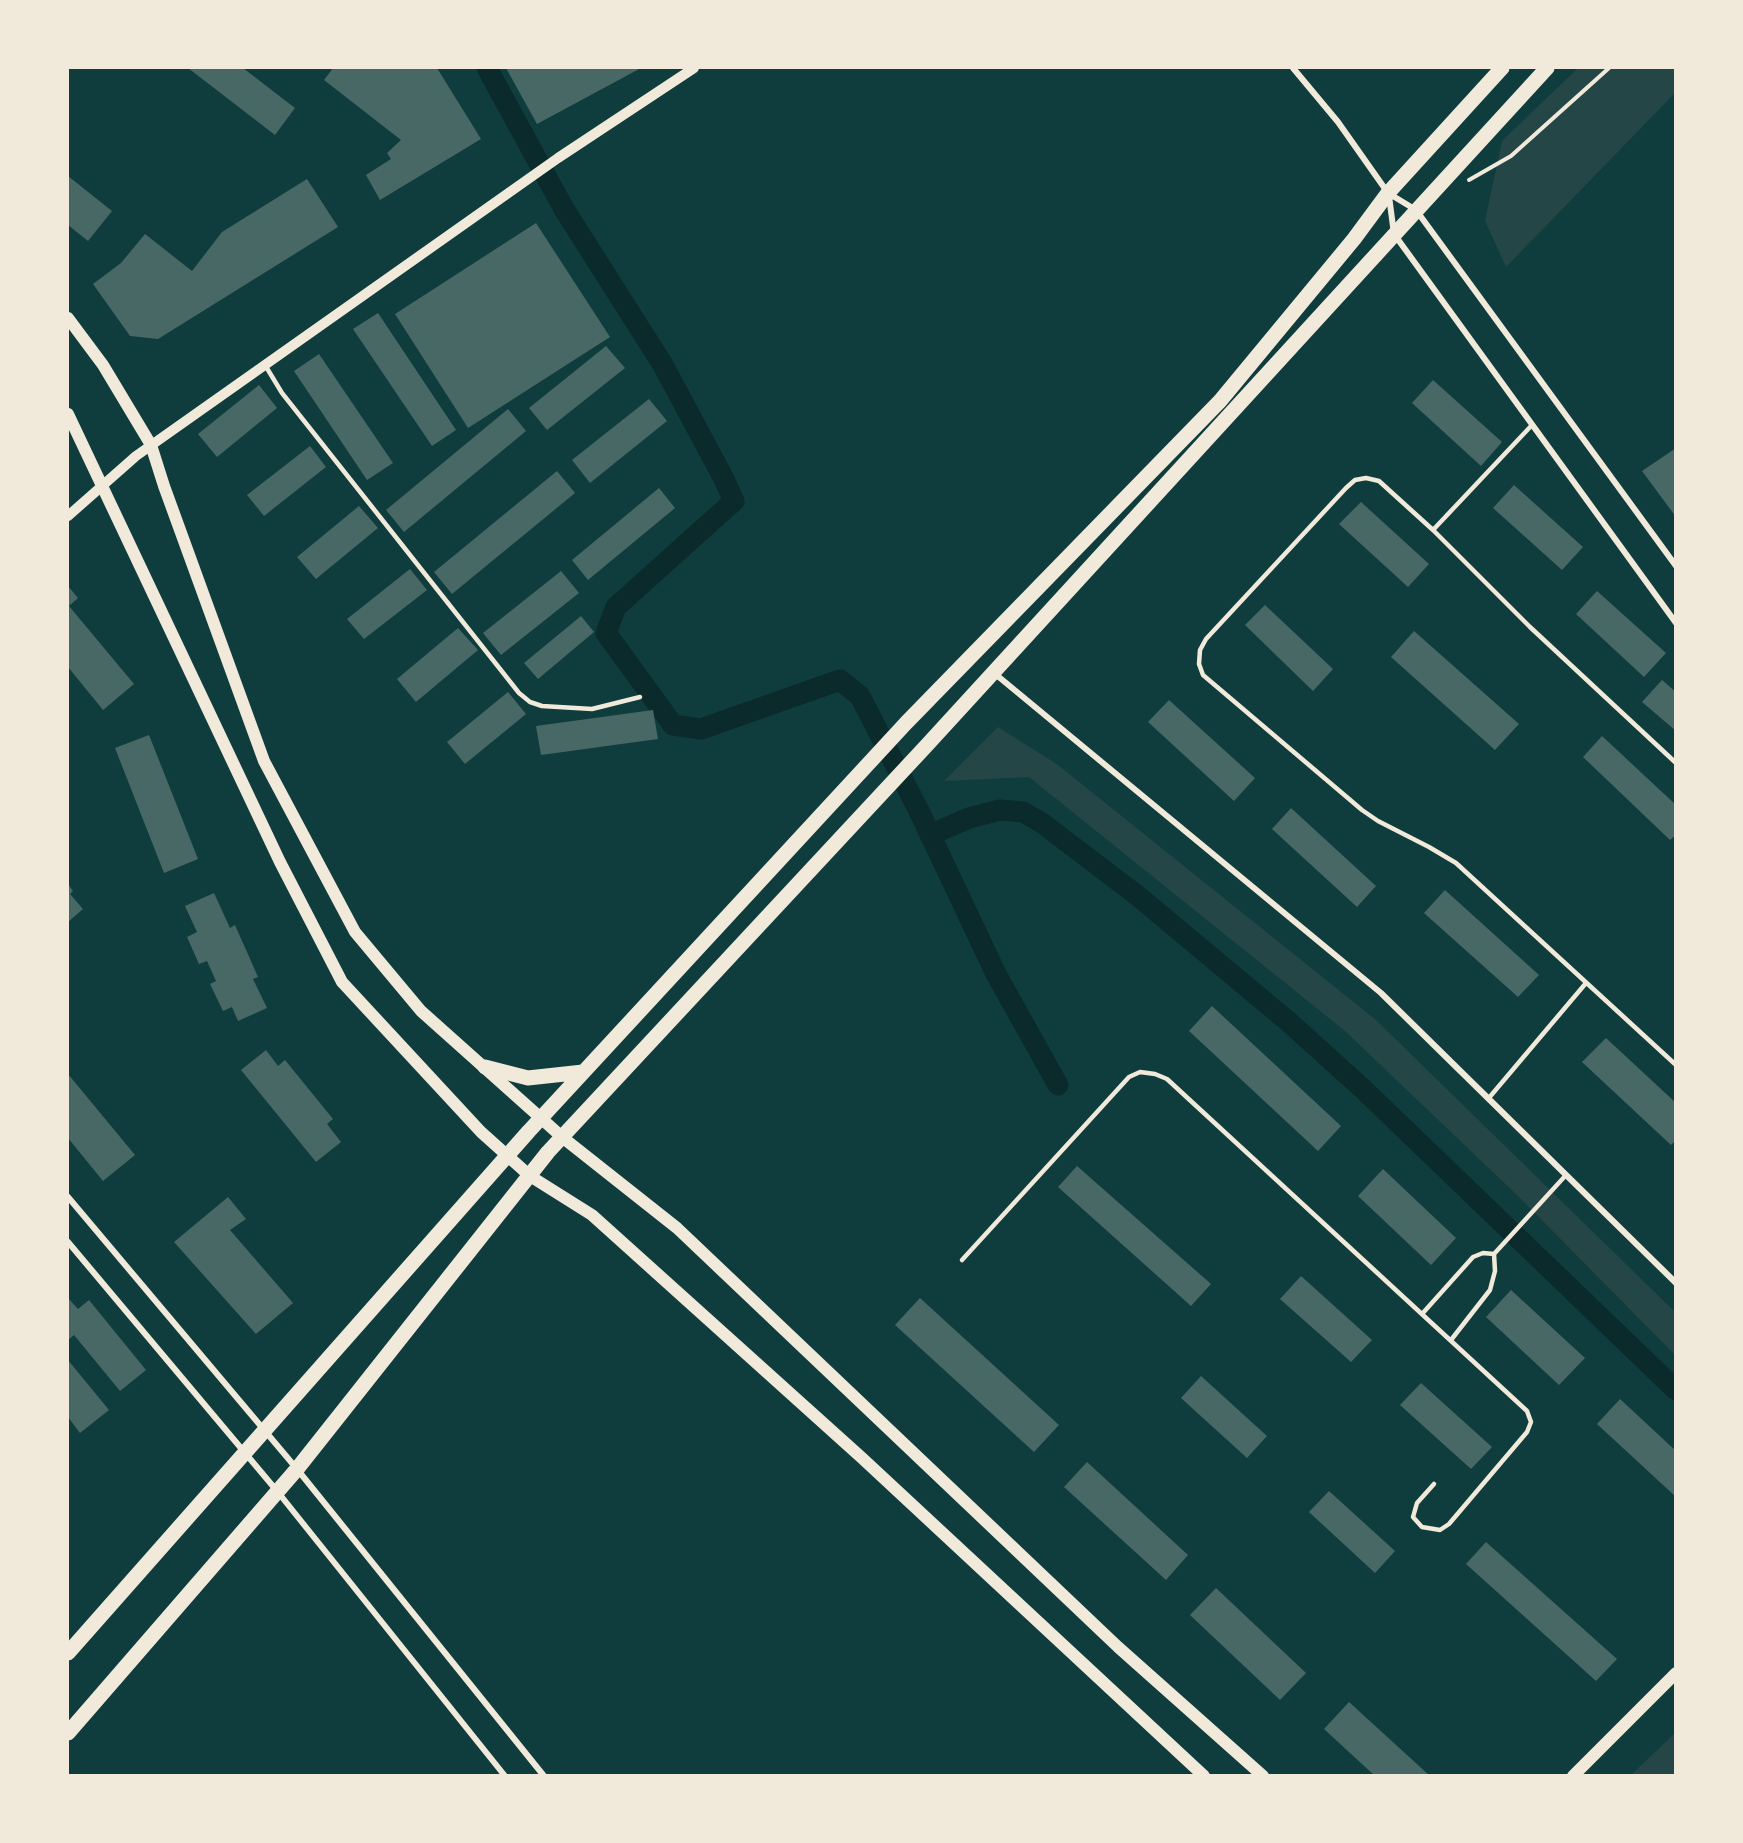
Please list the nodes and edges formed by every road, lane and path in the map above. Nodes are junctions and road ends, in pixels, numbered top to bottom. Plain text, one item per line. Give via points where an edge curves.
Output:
1 (694, 68) edge
2 (1293, 68) edge
3 (1502, 68) edge
4 (1546, 68) edge
5 (1609, 68) edge
6 (1464, 183) dead end
7 (1388, 193) junction
8 (1416, 210) junction
9 (1394, 234) junction
10 (68, 318) edge
11 (265, 365) junction
12 (68, 414) edge
13 (1532, 425) junction
14 (152, 445) junction
15 (101, 487) junction
16 (68, 516) edge
17 (1432, 530) junction
18 (1676, 566) edge
19 (1676, 623) edge
20 (993, 673) junction
21 (640, 697) dead end
22 (1676, 763) edge
23 (1586, 983) junction
24 (1676, 1065) edge
25 (485, 1067) junction
26 (583, 1072) junction
27 (1488, 1099) junction
28 (540, 1118) junction
29 (562, 1137) junction
30 (507, 1156) junction
31 (1566, 1175) junction
32 (530, 1176) junction
33 (68, 1197) edge
34 (68, 1242) edge
35 (1494, 1254) junction
36 (962, 1260) dead end
37 (1676, 1283) edge
38 (1422, 1314) junction
39 (1451, 1340) junction
40 (264, 1431) junction
41 (245, 1454) junction
42 (297, 1469) junction
43 (1434, 1484) dead end
44 (277, 1491) junction
45 (68, 1653) edge
46 (1676, 1673) edge
47 (68, 1733) edge
48 (505, 1776) edge
49 (544, 1776) edge
50 (1204, 1776) edge
51 (1263, 1776) edge
52 (1573, 1776) edge

1 - 11 street via 558,158
2 - 7 street via 1338,122
3 - 7 main road
4 - 8 main road
5 - 6 path via 1511,156
7 - 8 street
7 - 9 street
7 - 26 main road via 1220,401 906,723
8 - 9 main road
8 - 18 street
9 - 13 street
9 - 20 main road
10 - 14 main road via 103,365
11 - 14 street
11 - 21 lane via 282,393 519,693 542,706 592,709
12 - 15 main road
13 - 17 lane
13 - 19 street
14 - 15 street
14 - 25 main road via 264,761 344,912 355,932 421,1011
15 - 16 street
15 - 30 main road via 280,862 342,981
17 - 22 lane
17 - 23 lane via 1379,481 1354,480 1206,639 1199,664 1203,675 1362,810 1456,863
20 - 27 street via 1381,993
20 - 29 main road
23 - 24 lane
23 - 27 lane
25 - 26 main road via 528,1078
25 - 28 main road
26 - 28 main road
27 - 31 street
28 - 29 main road
28 - 30 main road
29 - 32 main road
29 - 51 main road via 677,1228 1118,1647
30 - 32 main road
30 - 40 main road
31 - 35 lane
31 - 37 street
32 - 42 main road
32 - 50 main road via 592,1215 862,1458
33 - 40 street
34 - 41 street
35 - 38 lane via 1473,1257
35 - 39 lane via 1490,1290
36 - 38 lane via 1119,1086 1140,1072 1167,1079
38 - 39 lane
39 - 43 lane via 1527,1411 1531,1422 1527,1432 1440,1530 1422,1527 1413,1517 1418,1503
40 - 41 main road
40 - 42 street
41 - 44 street
41 - 45 main road
42 - 44 main road
42 - 49 street
44 - 47 main road
44 - 48 street
46 - 52 main road

